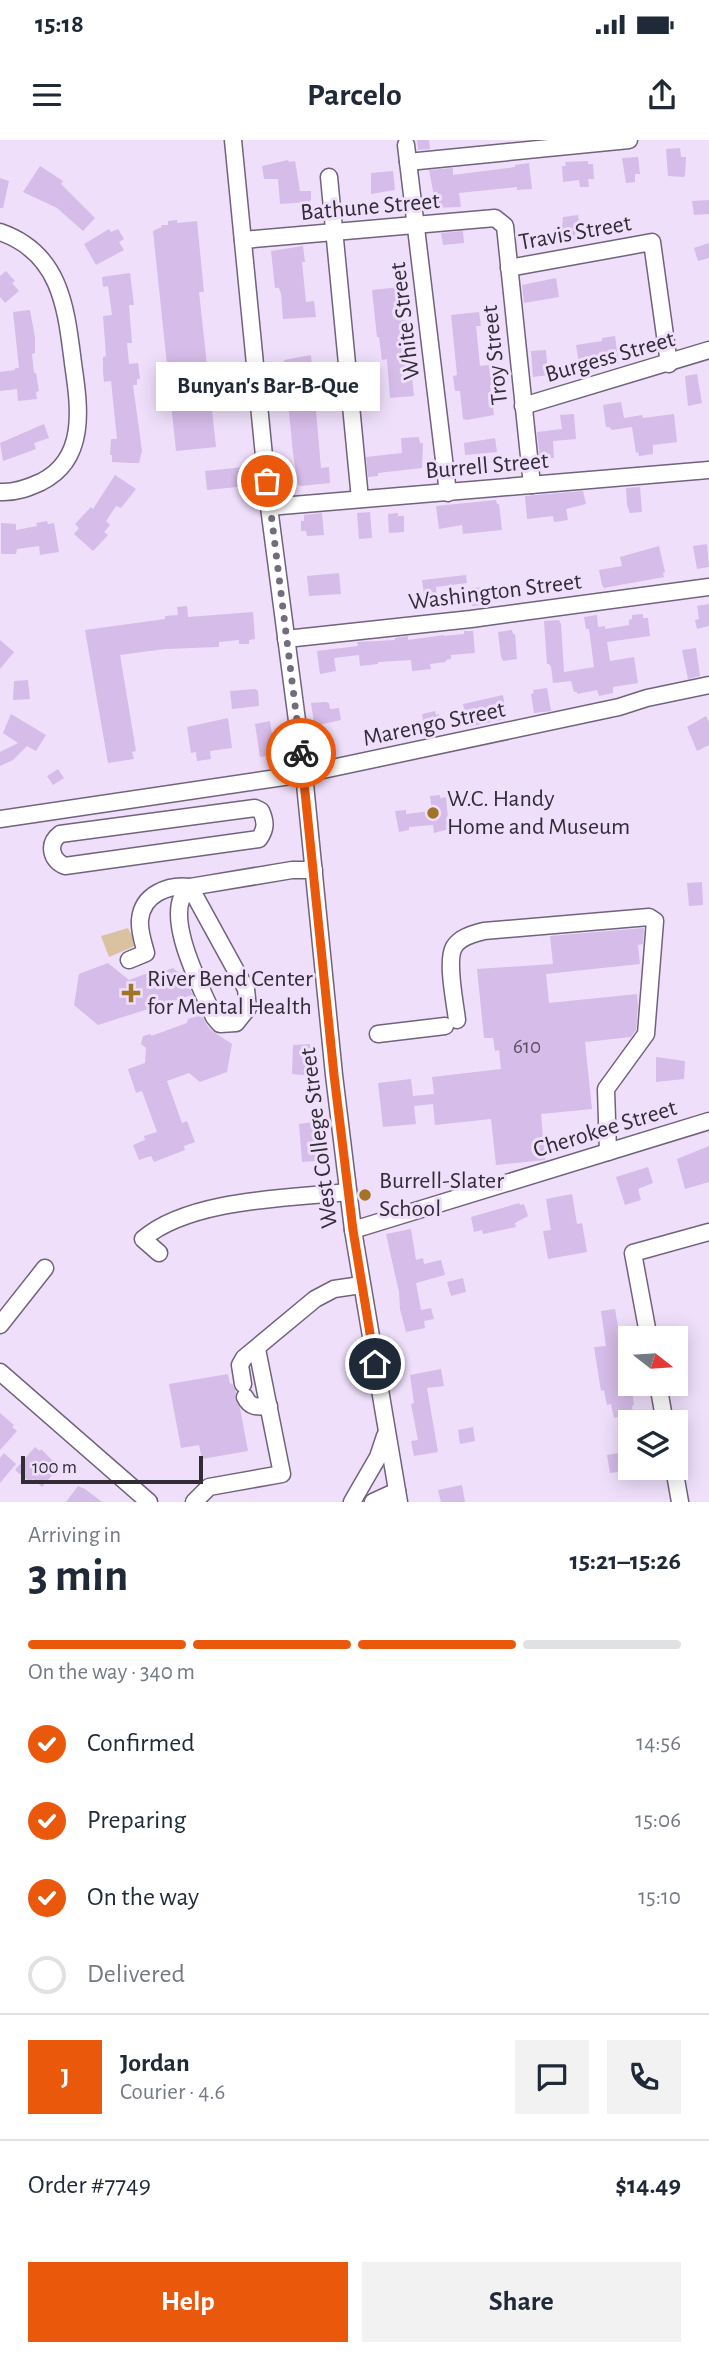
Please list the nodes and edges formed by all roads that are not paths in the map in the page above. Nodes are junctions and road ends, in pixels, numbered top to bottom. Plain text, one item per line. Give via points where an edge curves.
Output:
1 (233, 140) edge
2 (629, 140) edge
3 (406, 145) dead end
4 (408, 162) junction
5 (328, 177) dead end
6 (501, 221) joint
7 (416, 226) junction
8 (0, 232) edge
9 (334, 234) junction
10 (243, 240) junction
11 (509, 268) junction
12 (709, 351) edge
13 (669, 364) junction
14 (523, 406) junction
15 (709, 470) edge
16 (532, 485) junction
17 (0, 492) edge
18 (448, 493) junction
19 (360, 499) junction
20 (269, 507) junction
21 (709, 587) edge
22 (286, 639) junction
23 (709, 685) edge
24 (304, 774) junction
25 (161, 794) junction
26 (0, 819) edge
27 (164, 820) junction
28 (314, 870) junction
29 (190, 887) junction
30 (129, 960) dead end
31 (378, 1034) dead end
32 (709, 1121) edge
33 (608, 1152) junction
34 (348, 1192) junction
35 (353, 1230) junction
36 (709, 1233) edge
37 (159, 1253) dead end
38 (45, 1268) dead end
39 (361, 1285) junction
40 (0, 1325) edge
41 (647, 1326) edge
42 (257, 1349) junction
43 (0, 1372) edge
44 (269, 1406) junction
45 (386, 1433) junction
46 (676, 1480) edge
47 (398, 1497) edge
48 (149, 1502) edge
49 (194, 1502) edge
50 (352, 1502) edge
51 (373, 1502) edge
52 (680, 1502) edge

1 - 10 street, West College Street
2 - 4 street
3 - 4 street, White Street
4 - 7 street, White Street
5 - 9 street
6 - 7 street, Bathune Street
6 - 11 street, Troy Street
7 - 9 street, Bathune Street
7 - 18 street, White Street
8 - 17 street via 21,242 55,279 63,300 78,415 74,444 60,469 22,490
9 - 10 street, Bathune Street
9 - 19 street
10 - 20 street, West College Street
11 - 13 street, Travis Street via 652,242
11 - 14 street, Troy Street
12 - 13 street, Burgess Street
13 - 14 street, Burgess Street
14 - 16 street, Troy Street
15 - 16 street, Burrell Street
16 - 18 street, Burrell Street
18 - 19 street, Burrell Street
19 - 20 street, Burrell Street
20 - 22 street, West College Street
21 - 22 street, Washington Street
22 - 24 street, West College Street
23 - 24 street, Marengo Street
24 - 25 street, Marengo Street
24 - 28 street, West College Street
25 - 26 street, Marengo Street
25 - 27 street via 167,813
27 - 27 street via 60,834 55,838 53,856 65,866 260,839 266,826 261,811 255,808
28 - 29 street
28 - 34 street, West College Street
29 - 29 street via 179,902 179,928 214,1017 220,1024 236,1023 248,1007 246,989
29 - 30 street via 166,887 145,905 140,927 146,953
31 - 33 street via 451,1023 451,958 455,946 467,937 484,931 649,917 655,921 646,1034 606,1089
32 - 33 street, Cherokee Street
33 - 35 street, Cherokee Street
34 - 35 street, West College Street
34 - 37 street via 200,1212 155,1229 144,1239
35 - 39 street, West College Street
36 - 41 street via 633,1253
38 - 40 street
39 - 42 street via 334,1289 316,1299
39 - 45 street, West College Street
42 - 44 street
42 - 44 street via 240,1365 244,1391 250,1405
43 - 48 street
44 - 49 street via 282,1474 209,1487
45 - 47 street, West College Street
45 - 50 street
46 - 52 street
47 - 51 street

